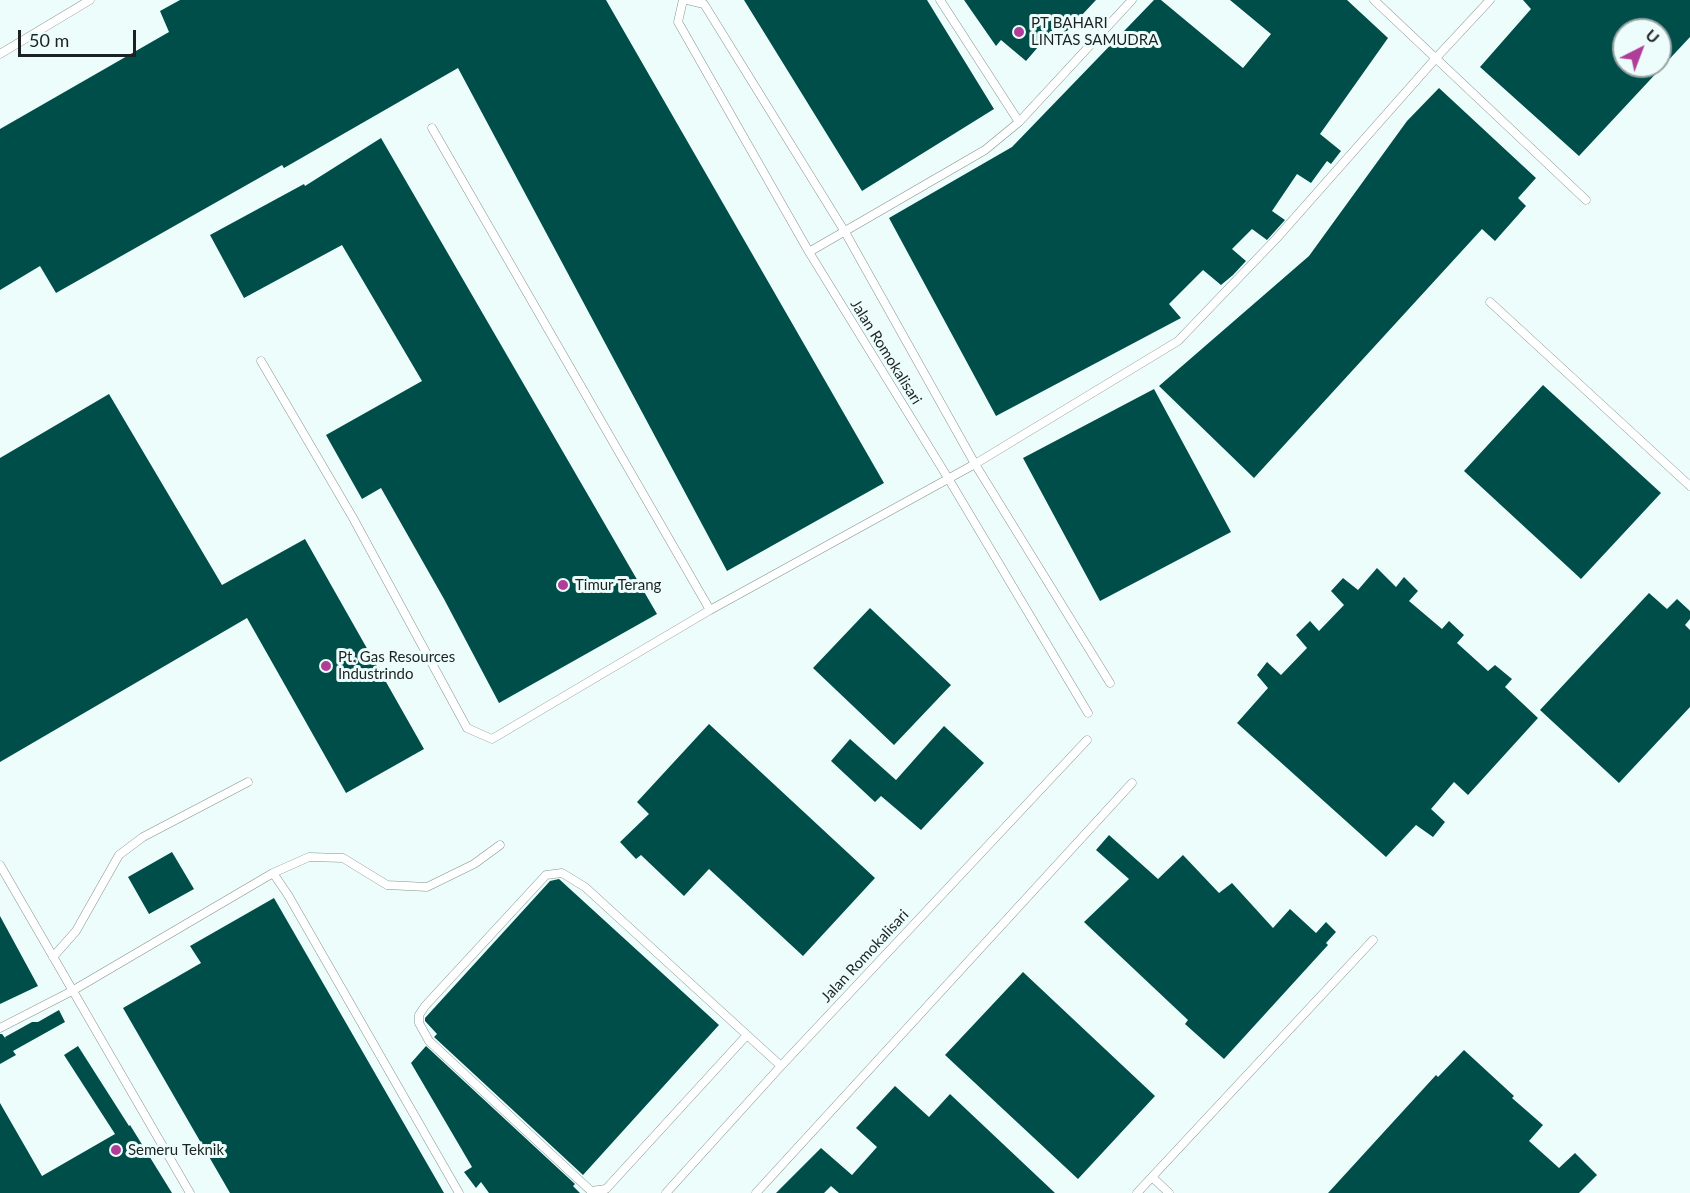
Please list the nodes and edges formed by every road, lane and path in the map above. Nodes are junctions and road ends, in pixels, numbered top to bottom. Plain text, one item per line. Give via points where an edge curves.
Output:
1 (90, 0) edge
2 (685, 0) edge
3 (940, 0) edge
4 (1132, 0) edge
5 (1374, 0) edge
6 (1490, 0) edge
7 (0, 54) edge
8 (1436, 58) junction
9 (1019, 122) junction
10 (432, 128) dead end
11 (1586, 200) dead end
12 (845, 232) junction
13 (809, 252) junction
14 (1490, 302) dead end
15 (261, 361) dead end
16 (975, 464) junction
17 (948, 478) junction
18 (1690, 486) edge
19 (710, 610) junction
20 (1110, 682) dead end
21 (1088, 713) dead end
22 (1087, 740) dead end
23 (248, 782) dead end
24 (1132, 783) dead end
25 (501, 845) dead end
26 (0, 865) edge
27 (273, 873) junction
28 (1373, 940) dead end
29 (53, 957) junction
30 (72, 991) junction
31 (0, 1028) edge
32 (747, 1035) junction
33 (781, 1066) junction
34 (1152, 1177) junction
35 (190, 1193) edge
36 (459, 1193) edge
37 (666, 1193) edge
38 (756, 1193) edge
39 (1137, 1193) edge
40 (1169, 1193) edge

1 - 7 lane
2 - 12 lane, Jalan Romokalisari via 704,4
2 - 13 lane, Jalan Romokalisari via 678,22
3 - 9 lane
4 - 9 lane
5 - 8 lane
6 - 8 lane
8 - 11 lane
8 - 16 lane via 1276,239 1178,341
9 - 12 lane via 985,150
10 - 19 lane
12 - 13 lane
12 - 16 lane, Jalan Romokalisari
13 - 17 lane, Jalan Romokalisari
14 - 18 lane
15 - 19 lane via 353,518 467,728 492,739
16 - 17 lane
16 - 20 lane, Jalan Romokalisari
17 - 19 lane
17 - 21 lane, Jalan Romokalisari
22 - 33 lane, Jalan Romokalisari
23 - 29 lane via 143,837 119,855 76,931
24 - 38 lane
25 - 27 lane via 474,864 427,887 387,885 342,858 309,857
26 - 29 lane
27 - 30 lane
27 - 36 lane
28 - 34 lane
29 - 30 lane
30 - 31 lane
30 - 35 lane
32 - 32 lane via 585,887 562,873 546,875 425,1006 418,1023 429,1041 591,1191 606,1189
32 - 33 lane
33 - 37 lane, Jalan Romokalisari
34 - 39 lane
34 - 40 lane

